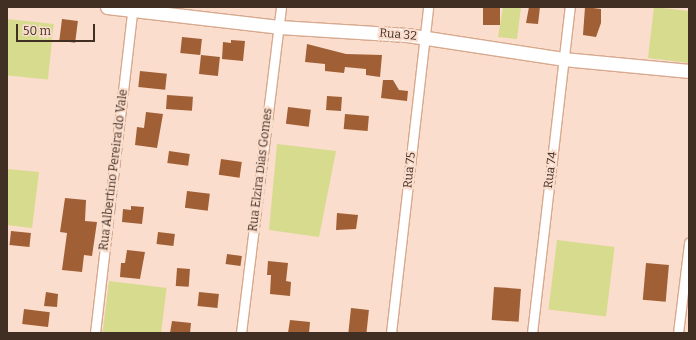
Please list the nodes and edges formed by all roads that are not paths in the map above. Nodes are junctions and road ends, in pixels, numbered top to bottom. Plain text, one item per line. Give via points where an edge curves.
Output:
1 (107, 7) edge
2 (281, 7) edge
3 (428, 7) edge
4 (570, 7) edge
5 (133, 9) edge
6 (279, 27) junction
7 (425, 38) junction
8 (563, 59) junction
9 (689, 71) edge
10 (689, 243) edge
11 (95, 333) edge
12 (241, 333) edge
13 (392, 333) edge
14 (532, 333) edge
15 (678, 333) edge

1 - 5 main road, Rua 32
2 - 6 street, Rua Elzira Dias Gomes
3 - 7 street, Rua 75
4 - 8 street, Rua 74
5 - 6 main road, Rua 32
5 - 11 street, Rua Albertino Pereira do Vale
6 - 7 main road, Rua 32
6 - 12 street, Rua Elzira Dias Gomes
7 - 8 main road, Rua 32
7 - 13 street, Rua 75
8 - 9 main road, Rua 32
8 - 14 street, Rua 74
10 - 15 street

